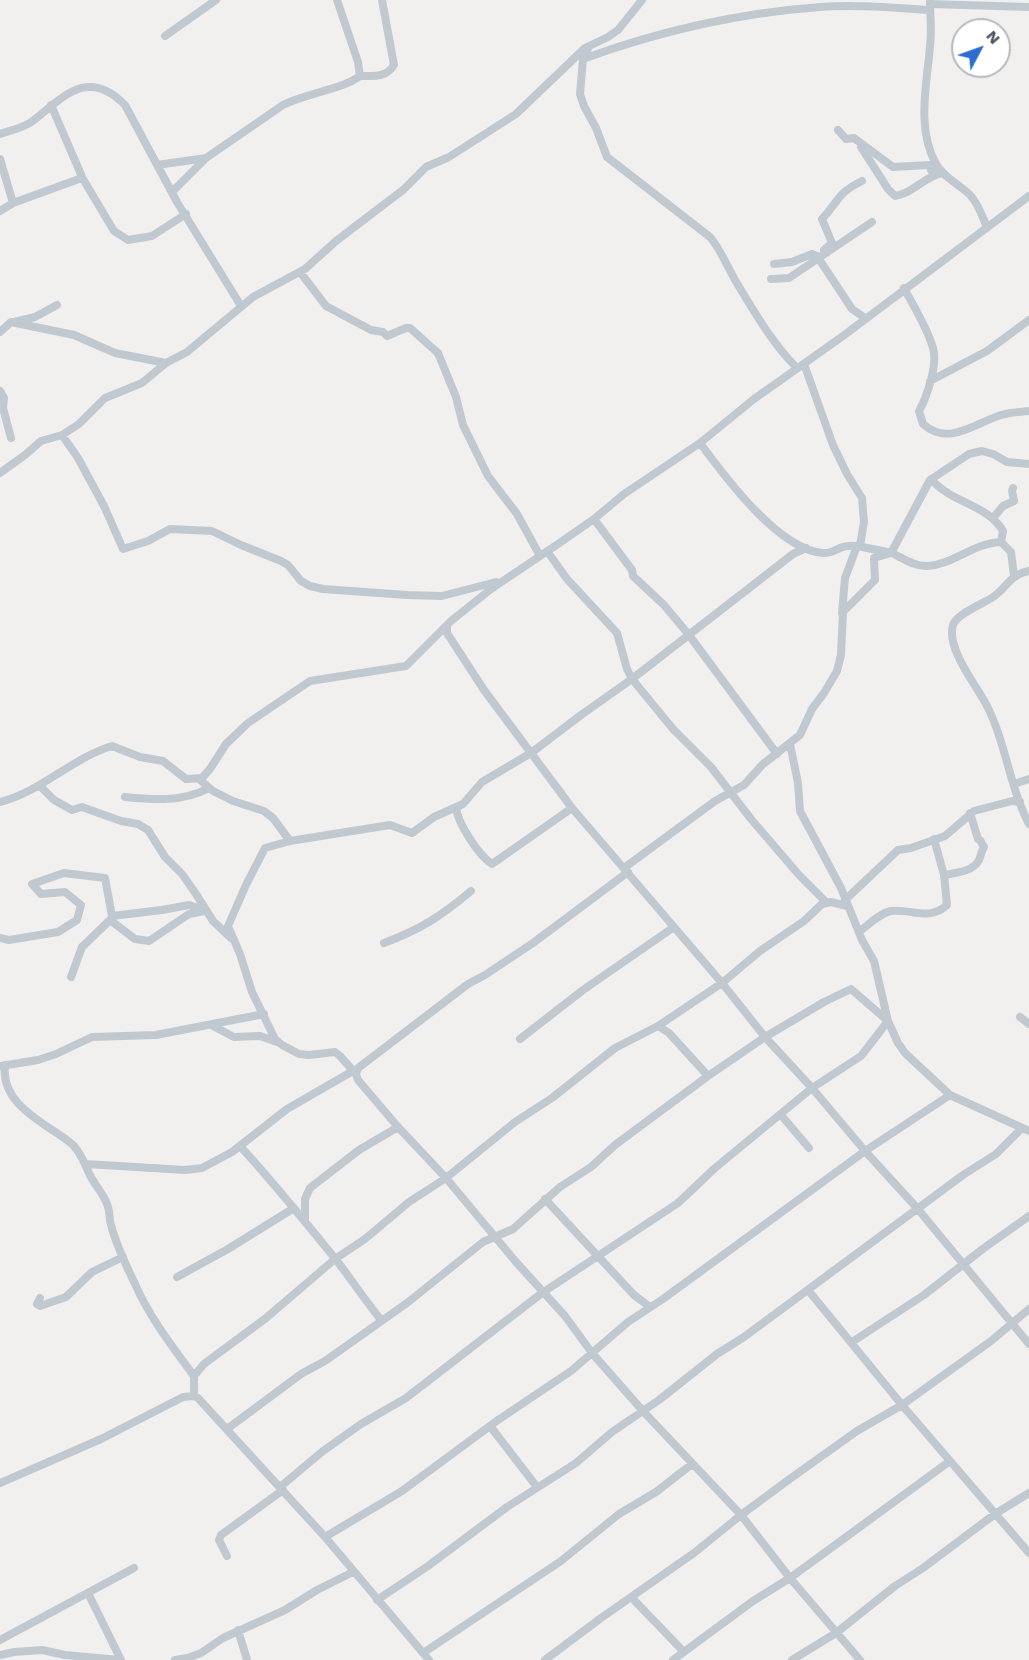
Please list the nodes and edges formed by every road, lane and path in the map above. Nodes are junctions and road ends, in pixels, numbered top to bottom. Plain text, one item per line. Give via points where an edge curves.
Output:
1 (216, 0) edge
2 (337, 0) edge
3 (382, 0) edge
4 (642, 0) edge
5 (930, 5) edge
6 (1029, 7) edge
7 (165, 36) dead end
8 (589, 46) junction
9 (584, 59) junction
10 (360, 76) junction
11 (51, 105) junction
12 (838, 130) dead end
13 (0, 134) edge
14 (860, 146) dead end
15 (206, 158) junction
16 (0, 159) edge
17 (157, 165) junction
18 (937, 165) junction
19 (942, 173) junction
20 (83, 179) junction
21 (862, 181) dead end
22 (172, 192) junction
23 (1029, 196) edge
24 (13, 203) junction
25 (0, 211) edge
26 (186, 214) junction
27 (872, 222) dead end
28 (987, 227) junction
29 (818, 257) junction
30 (774, 264) dead end
31 (300, 272) junction
32 (771, 279) dead end
33 (904, 288) junction
34 (57, 305) dead end
35 (241, 306) junction
36 (866, 318) junction
37 (1029, 320) edge
38 (11, 322) junction
39 (0, 332) edge
40 (166, 363) junction
41 (800, 366) junction
42 (930, 381) junction
43 (0, 391) edge
44 (1029, 411) edge
45 (1029, 418) edge
46 (62, 435) junction
47 (11, 438) dead end
48 (700, 443) junction
49 (1029, 464) edge
50 (0, 473) edge
51 (931, 479) junction
52 (1013, 488) dead end
53 (994, 517) junction
54 (594, 519) junction
55 (1001, 542) junction
56 (858, 546) junction
57 (806, 548) junction
58 (544, 553) junction
59 (891, 553) junction
60 (1029, 571) edge
61 (1014, 576) junction
62 (502, 581) junction
63 (842, 614) junction
64 (451, 621) junction
65 (689, 635) junction
66 (632, 679) junction
67 (789, 744) junction
68 (531, 753) junction
69 (777, 754) junction
70 (199, 779) junction
71 (1029, 779) edge
72 (1014, 784) junction
73 (39, 786) junction
74 (209, 788) junction
75 (731, 793) junction
76 (125, 797) dead end
77 (0, 802) edge
78 (1020, 802) junction
79 (456, 808) junction
80 (572, 808) junction
81 (970, 813) junction
82 (1029, 824) edge
83 (934, 839) junction
84 (290, 841) junction
85 (626, 870) junction
86 (944, 875) junction
87 (471, 891) dead end
88 (826, 902) junction
89 (846, 903) junction
90 (207, 911) junction
91 (674, 927) junction
92 (859, 932) junction
93 (0, 938) edge
94 (233, 940) junction
95 (384, 943) dead end
96 (71, 977) dead end
97 (722, 983) junction
98 (264, 1014) junction
99 (1020, 1017) dead end
100 (888, 1021) junction
101 (211, 1024) junction
102 (1029, 1024) edge
103 (658, 1026) junction
104 (765, 1037) junction
105 (520, 1039) dead end
106 (277, 1042) junction
107 (2, 1066) edge
108 (354, 1072) junction
109 (708, 1076) junction
110 (812, 1088) junction
111 (950, 1095) junction
112 (781, 1114) junction
113 (398, 1127) junction
114 (1025, 1130) edge
115 (240, 1146) junction
116 (809, 1148) dead end
117 (865, 1151) junction
118 (86, 1164) junction
119 (446, 1178) junction
120 (545, 1199) junction
121 (294, 1208) junction
122 (917, 1208) junction
123 (1029, 1216) edge
124 (305, 1222) junction
125 (496, 1236) junction
126 (598, 1256) junction
127 (123, 1257) junction
128 (335, 1259) junction
129 (962, 1264) junction
130 (177, 1276) dead end
131 (808, 1290) junction
132 (542, 1293) junction
133 (39, 1298) dead end
134 (650, 1307) junction
135 (1029, 1309) edge
136 (381, 1320) junction
137 (1012, 1323) junction
138 (852, 1342) junction
139 (1029, 1344) edge
140 (592, 1353) junction
141 (194, 1376) junction
142 (194, 1396) junction
143 (902, 1405) junction
144 (642, 1410) junction
145 (490, 1426) junction
146 (227, 1429) junction
147 (950, 1461) junction
148 (692, 1464) junction
149 (0, 1483) edge
150 (537, 1487) junction
151 (282, 1488) junction
152 (1029, 1493) edge
153 (995, 1514) junction
154 (741, 1515) junction
155 (325, 1537) junction
156 (1029, 1553) edge
157 (227, 1556) dead end
158 (134, 1568) dead end
159 (353, 1572) junction
160 (790, 1578) junction
161 (88, 1593) junction
162 (632, 1598) junction
163 (377, 1600) junction
164 (238, 1630) junction
165 (836, 1633) junction
166 (0, 1640) edge
167 (684, 1652) junction
168 (0, 1655) edge
169 (426, 1657) edge
170 (120, 1660) edge
171 (175, 1660) edge
172 (247, 1660) edge
173 (545, 1660) edge
174 (673, 1660) edge
175 (792, 1660) edge
176 (860, 1660) edge

1 - 7 street
2 - 10 street
3 - 10 street via 394,64 382,76
4 - 8 street via 618,30
5 - 6 street
5 - 9 street via 822,6 747,15 618,46
5 - 18 street via 925,129
8 - 9 street
8 - 31 street via 516,114 426,167
9 - 41 street via 580,94 607,157 710,237 765,327 787,358
10 - 15 street via 297,98
11 - 13 street via 29,124
11 - 17 street via 71,92 92,86 114,94 125,105
11 - 20 street
12 - 18 street via 846,139 854,138 894,167 929,165 931,170
14 - 19 street via 895,196
15 - 17 street
15 - 22 street
16 - 24 street
17 - 22 street
18 - 19 street
19 - 28 street via 969,194
20 - 24 street
20 - 26 street via 114,231 128,240 152,236
21 - 29 street via 844,191 823,218 832,243
22 - 26 street
23 - 28 street
24 - 25 street
26 - 35 street
27 - 29 street
28 - 33 street
29 - 30 street
29 - 32 street via 789,278
29 - 36 street via 852,309
31 - 35 street
31 - 58 street via 320,300 333,310 387,336 410,328 434,348 456,397 463,425 488,476
33 - 36 street
33 - 42 street via 933,348
34 - 38 street via 35,317
35 - 40 street via 192,348
36 - 41 street
37 - 42 street via 987,351
38 - 39 street
38 - 40 street via 74,335 115,353
40 - 46 street via 142,383 105,398
41 - 48 street
41 - 56 street via 832,445 862,498 864,522
42 - 44 street via 919,413 928,429 943,435 999,415
43 - 47 street
44 - 45 street
46 - 50 street via 41,441
46 - 62 street via 104,506 123,549 177,528 218,533 281,561 301,581 322,589 442,596
48 - 54 street
48 - 57 street via 760,514 788,540
49 - 51 street via 1007,462 981,451 969,454
51 - 53 street via 957,500
51 - 59 street
52 - 53 street via 1014,501
53 - 55 street via 1003,531
54 - 58 street
54 - 65 street via 633,576
55 - 59 street via 924,567
55 - 61 street via 1011,552
56 - 57 street via 824,554
56 - 59 street
56 - 63 street via 845,578
57 - 65 street
58 - 62 street
58 - 66 street via 617,633
59 - 63 street via 874,558 875,580
60 - 61 street
61 - 72 street via 998,593 956,619 952,627 967,675 995,721
62 - 64 street
63 - 67 street via 837,671 803,730
64 - 68 street via 447,625 448,637
64 - 70 street via 406,666 310,681 248,723
65 - 66 street
65 - 69 street
66 - 68 street
66 - 75 street
67 - 69 street
67 - 89 street via 800,811
68 - 79 street via 482,782
68 - 80 street
69 - 75 street
70 - 73 street via 186,778 163,761 112,746
70 - 74 street
71 - 72 street
72 - 78 street
73 - 77 street
73 - 90 street via 72,810 83,807 144,827
74 - 76 street via 175,800
74 - 84 street via 268,813
75 - 85 street
75 - 88 street
78 - 81 street
78 - 82 street
79 - 80 street via 458,819 492,864
79 - 84 street via 411,833 390,825
80 - 85 street
81 - 83 street via 950,832
81 - 86 street via 984,847 980,859 969,869
83 - 86 street
83 - 89 street via 895,852
84 - 94 street via 267,846 262,852 229,922
85 - 91 street
85 - 108 street
86 - 92 street via 948,902 943,909 923,915 904,910 889,912
87 - 95 street via 416,931
88 - 89 street
88 - 97 street
89 - 92 street
90 - 93 street via 189,905 112,916 105,878 64,873 32,884 41,894 65,892 81,905 78,920 58,932
90 - 94 street
90 - 96 street via 189,914 149,941 135,939 110,920 82,946
91 - 97 street
91 - 105 street
92 - 100 street via 874,961
94 - 98 street
97 - 103 street
97 - 104 street
98 - 101 street
98 - 106 street
99 - 102 street
100 - 104 street via 852,989
100 - 110 street via 861,1056
100 - 111 street via 905,1053
101 - 106 street via 234,1037 260,1036
101 - 107 street via 156,1035 89,1038 38,1060
103 - 109 street
103 - 119 street via 615,1048
104 - 109 street
104 - 110 street
106 - 108 street via 299,1054 335,1052
107 - 118 street via 4,1081 20,1105 34,1120 73,1145
108 - 113 street
108 - 115 street via 287,1109
109 - 120 street
110 - 112 street
110 - 117 street
111 - 114 street
111 - 117 street
112 - 116 street
112 - 126 street via 678,1203
113 - 119 street
113 - 124 street via 358,1150 310,1188 305,1199
114 - 122 street
115 - 118 street via 219,1161 185,1170
115 - 121 street
117 - 122 street
117 - 134 street
118 - 127 street via 108,1207
119 - 125 street
119 - 128 street
120 - 125 street via 513,1229
120 - 126 street
121 - 124 street
121 - 130 street
122 - 129 street
122 - 131 street
123 - 129 street
124 - 128 street
125 - 132 street
125 - 136 street
126 - 132 street
126 - 134 street
127 - 133 street via 92,1272 66,1297 40,1306
127 - 141 street via 147,1310
128 - 136 street
128 - 141 street
129 - 137 street
129 - 138 street via 910,1305
131 - 138 street
131 - 144 street
132 - 140 street
132 - 151 street via 406,1398 323,1451
134 - 140 street
135 - 137 street
136 - 146 street
137 - 139 street
137 - 143 street
138 - 143 street
140 - 144 street
140 - 145 street
141 - 142 street
142 - 146 street
142 - 149 street via 183,1397 101,1439
143 - 147 street
143 - 154 street via 858,1431
144 - 148 street
144 - 150 street via 576,1463
145 - 150 street
145 - 155 street via 402,1491
146 - 151 street
147 - 153 street
147 - 160 street
148 - 154 street
148 - 169 street
150 - 163 street
151 - 155 street
151 - 157 street via 221,1535 219,1540
152 - 153 street
153 - 156 street
153 - 165 street
154 - 160 street
154 - 162 street
155 - 159 street
158 - 161 street
159 - 163 street
159 - 164 street via 285,1610
160 - 165 street
160 - 167 street
161 - 166 street
161 - 170 street
162 - 167 street
162 - 173 street
163 - 169 street
164 - 171 street via 201,1653
164 - 172 street
165 - 175 street
165 - 176 street
167 - 174 street
168 - 170 street via 42,1650

